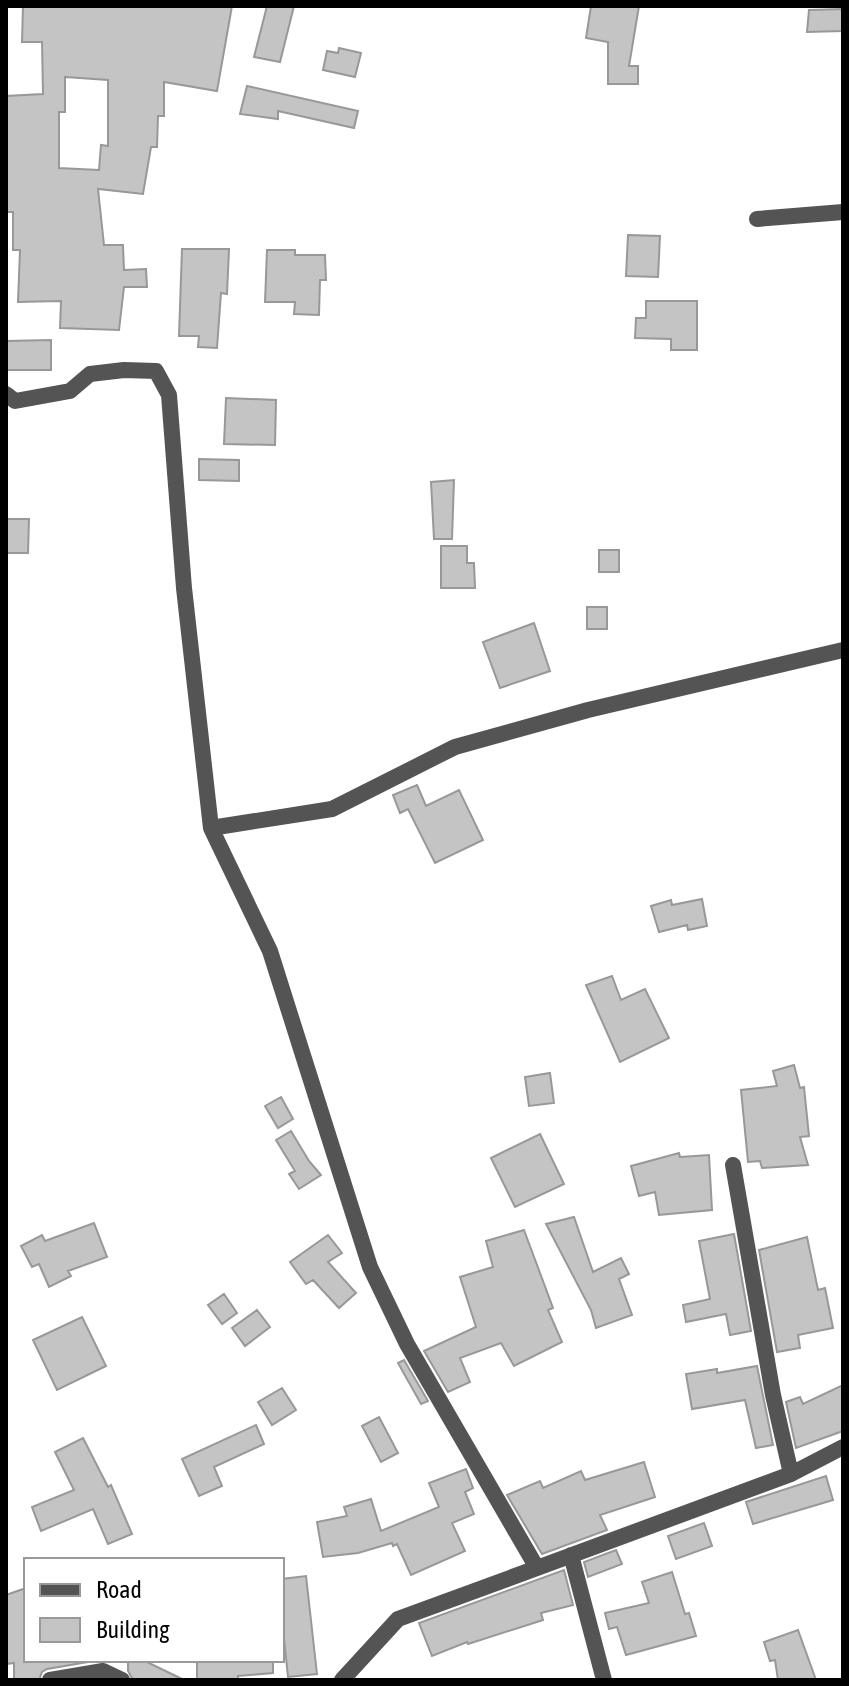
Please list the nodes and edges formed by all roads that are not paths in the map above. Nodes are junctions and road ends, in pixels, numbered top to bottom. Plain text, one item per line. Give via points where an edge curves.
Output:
1 (843, 212) edge
2 (757, 219) dead end
3 (6, 394) edge
4 (843, 650) edge
5 (211, 828) junction
6 (733, 1165) dead end
7 (843, 1447) edge
8 (791, 1474) junction
9 (571, 1555) junction
10 (537, 1568) junction
11 (50, 1680) edge
12 (122, 1680) edge
13 (342, 1680) edge
14 (604, 1680) edge

1 - 2 street
3 - 5 street via 15,401 70,391 90,374 124,370 156,371 169,395
4 - 5 street via 455,747 332,809
5 - 10 street via 270,951 370,1267 407,1344
6 - 8 street
7 - 8 street
8 - 9 street
9 - 10 street
9 - 14 street
10 - 13 street via 398,1619
11 - 12 street via 103,1671

